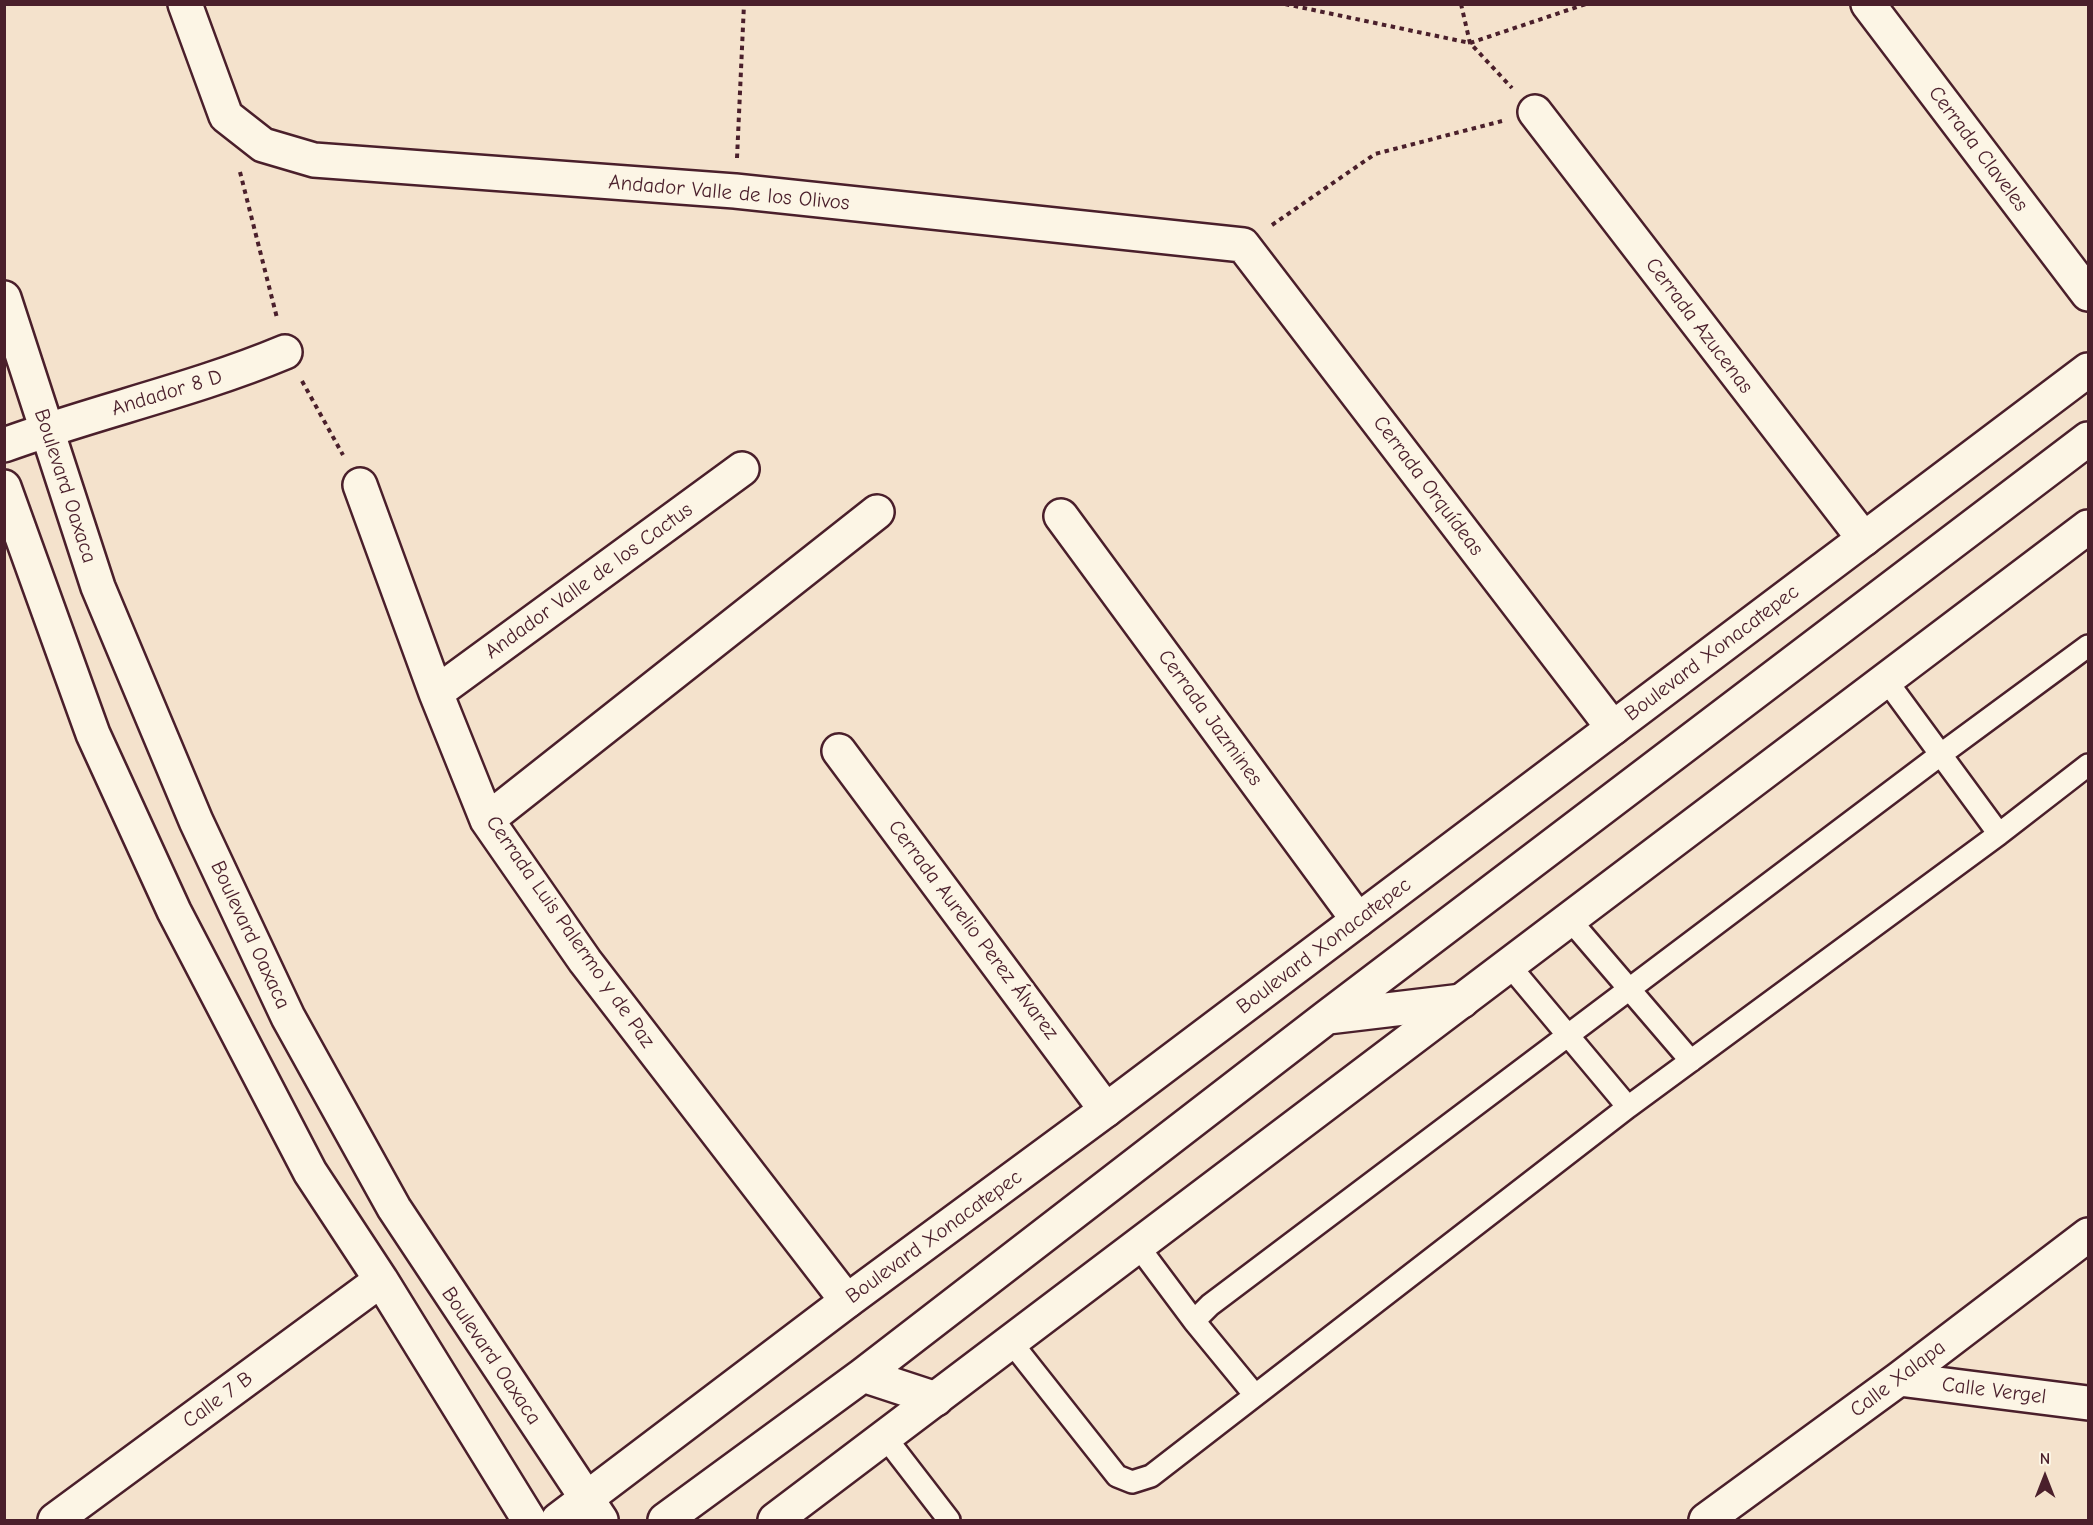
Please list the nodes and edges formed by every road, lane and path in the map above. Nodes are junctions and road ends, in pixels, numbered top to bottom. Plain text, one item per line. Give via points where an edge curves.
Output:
1 (185, 4) edge
2 (744, 4) edge
3 (1285, 4) edge
4 (1461, 4) edge
5 (1586, 4) edge
6 (1868, 4) edge
7 (1470, 43) junction
8 (1535, 112) junction
9 (226, 116) junction
10 (735, 192) junction
11 (1243, 245) junction
12 (2088, 294) edge
13 (4, 298) edge
14 (285, 352) junction
15 (2088, 369) edge
16 (47, 429) junction
17 (2088, 439) edge
18 (4, 445) edge
19 (742, 469) dead end
20 (360, 485) joint
21 (4, 488) edge
22 (877, 512) dead end
23 (1061, 516) dead end
24 (2088, 527) edge
25 (1864, 538) junction
26 (2088, 646) edge
27 (1886, 680) junction
28 (436, 693) junction
29 (1613, 728) junction
30 (839, 751) dead end
31 (1940, 755) junction
32 (2088, 765) edge
33 (487, 820) junction
34 (2000, 834) junction
35 (1358, 920) junction
36 (1570, 920) junction
37 (1509, 965) junction
38 (1629, 991) junction
39 (1462, 1001) junction
40 (1327, 1017) junction
41 (1569, 1037) junction
42 (1691, 1061) junction
43 (1628, 1107) junction
44 (1106, 1110) junction
45 (2088, 1235) edge
46 (1138, 1246) junction
47 (381, 1280) junction
48 (847, 1301) junction
49 (1194, 1321) junction
50 (1011, 1342) junction
51 (863, 1375) junction
52 (1899, 1379) junction
53 (1254, 1394) junction
54 (936, 1398) junction
55 (2088, 1403) edge
56 (885, 1437) junction
57 (593, 1509) edge
58 (55, 1521) edge
59 (529, 1521) edge
60 (558, 1521) edge
61 (665, 1521) edge
62 (775, 1521) edge
63 (949, 1521) edge
64 (1706, 1521) edge

1 - 9 street
2 - 10 path
3 - 7 path
4 - 7 path
5 - 7 path
6 - 12 street, Cerrada Claveles
7 - 8 path
8 - 11 path via 1375,154
8 - 25 street, Cerrada Azucenas
9 - 10 street, Andador Valle de los Olivos via 262,145 314,160
9 - 14 path
10 - 11 street, Andador Valle de los Olivos
11 - 29 street, Cerrada Orquídeas
13 - 16 street, Boulevard Oaxaca
14 - 16 street, Andador 8 D via 246,369
14 - 20 path
15 - 25 street, Boulevard Xonacatepec
16 - 18 street, Andador 8 D
16 - 57 street, Boulevard Oaxaca via 98,587 196,821 288,1017 393,1208
17 - 40 street
19 - 28 street, Andador Valle de los Cactus
20 - 28 street, Cerrada Luis Palermo y de Paz
21 - 47 street via 93,734 174,911 310,1172
22 - 33 street
23 - 35 street, Cerrada Jazmines
24 - 27 street
25 - 29 street, Boulevard Xonacatepec
26 - 31 lane
27 - 31 lane
27 - 36 street
28 - 33 street, Cerrada Luis Palermo y de Paz
29 - 35 street, Boulevard Xonacatepec
30 - 44 street, Cerrada Aurelio Perez Álvarez
31 - 34 lane
31 - 38 lane
32 - 34 lane
33 - 48 street, Cerrada Luis Palermo y de Paz via 585,961
34 - 42 lane
35 - 44 street, Boulevard Xonacatepec
36 - 37 street
36 - 38 lane
37 - 39 street
37 - 41 lane
38 - 41 lane
38 - 42 lane
39 - 40 street
39 - 46 street
40 - 51 street
41 - 43 lane
41 - 49 lane
42 - 43 lane
43 - 53 lane
44 - 48 street, Boulevard Xonacatepec
45 - 52 street, Calle Xalapa
46 - 49 lane
46 - 50 street
47 - 58 street, Calle 7 B
47 - 59 street
48 - 57 street, Boulevard Xonacatepec
49 - 53 lane
50 - 53 lane via 1117,1476 1132,1482 1151,1476
50 - 54 street
51 - 54 street
51 - 61 street
52 - 55 street, Calle Vergel
52 - 64 street, Calle Xalapa
54 - 56 street
56 - 62 street
56 - 63 lane
57 - 60 street, Boulevard Xonacatepec

